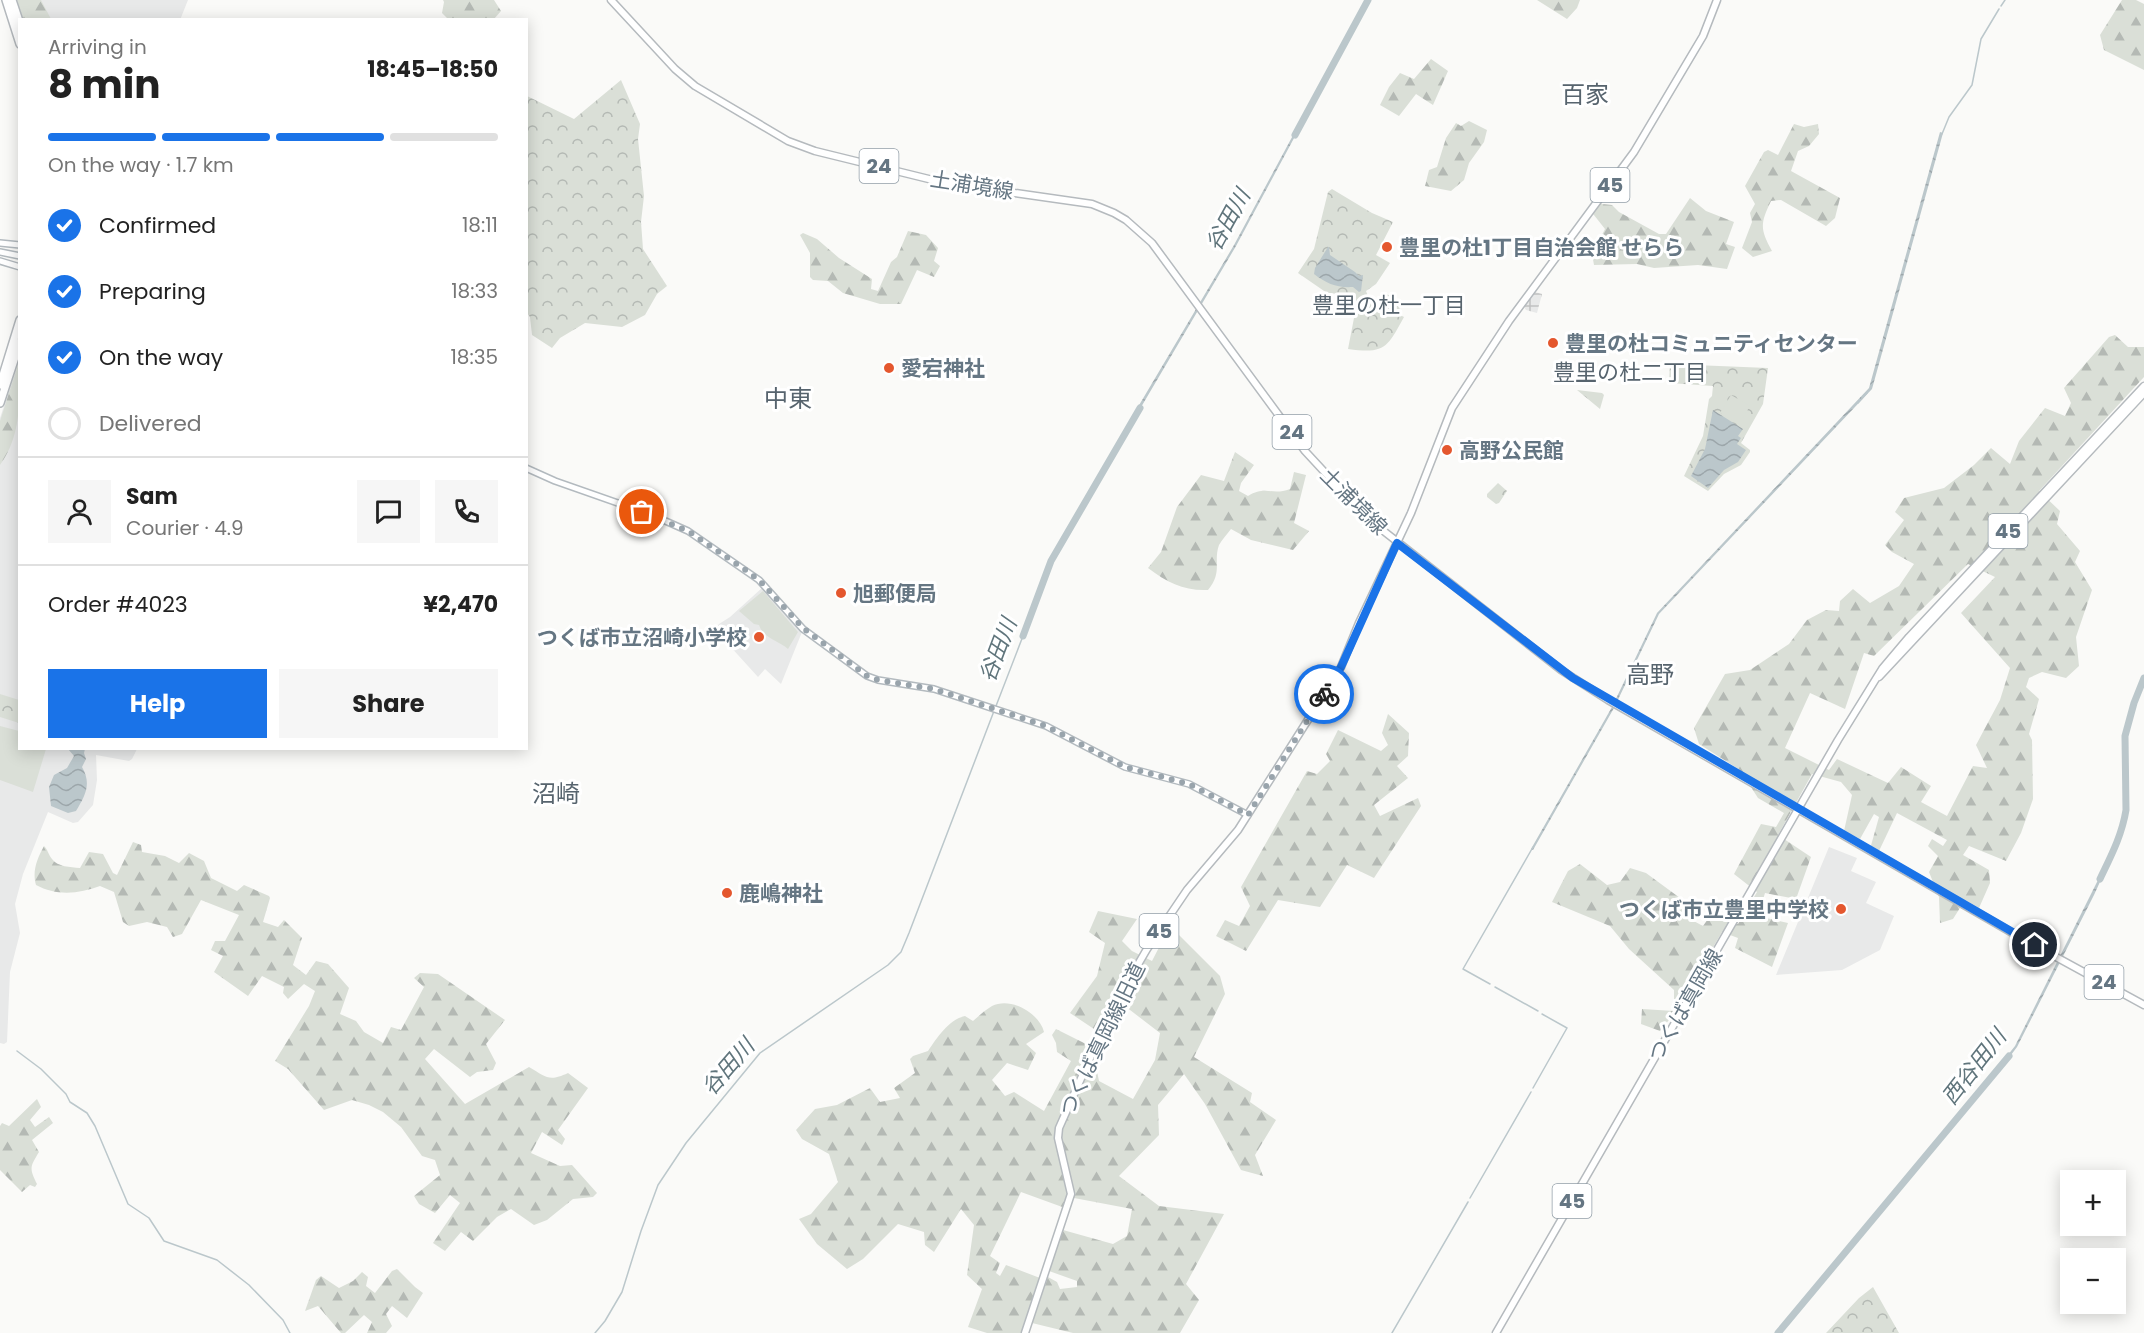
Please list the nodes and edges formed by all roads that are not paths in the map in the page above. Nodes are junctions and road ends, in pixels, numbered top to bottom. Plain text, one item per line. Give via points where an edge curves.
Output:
1 (6, 0) edge
2 (12, 0) edge
3 (611, 0) edge
4 (1716, 0) edge
5 (18, 18) edge
6 (18, 38) edge
7 (0, 243) edge
8 (18, 245) edge
9 (0, 252) edge
10 (18, 256) edge
11 (0, 261) edge
12 (18, 266) edge
13 (18, 326) edge
14 (18, 348) edge
15 (0, 385) edge
16 (2144, 386) edge
17 (2144, 393) edge
18 (0, 403) edge
19 (528, 469) edge
20 (1397, 543) junction
21 (1876, 679) junction
22 (1798, 808) junction
23 (1248, 815) junction
24 (2144, 1005) edge
25 (1025, 1333) edge
26 (1496, 1333) edge

1 - 6 highway
2 - 5 highway
3 - 20 main road, 土浦境線 / 24 via 684,77 775,134 815,151 945,183 1082,202 1108,210 1134,226 1149,240 1305,451 1371,522
4 - 20 main road, つくば真岡線旧道 / 45 via 1703,36 1634,152 1502,330 1452,408
7 - 8 main road
9 - 10 main road
11 - 12 main road
13 - 15 highway
14 - 18 highway
16 - 21 main road, つくば真岡線 / 45 via 1909,637
17 - 21 main road, つくば真岡線 / 45
19 - 23 main road via 688,531 759,579 803,628 867,676 918,685 1052,728 1125,767 1189,784
20 - 22 main road, 土浦境線 / 24 via 1573,678
20 - 23 main road, つくば真岡線旧道 / 45 via 1341,667
21 - 22 main road, つくば真岡線 / 45
22 - 24 main road, 土浦境線 / 24
22 - 26 main road, つくば真岡線 / 45
23 - 25 main road, つくば真岡線旧道 / 45 via 1169,915 1133,972 1060,1123 1058,1138 1071,1194

